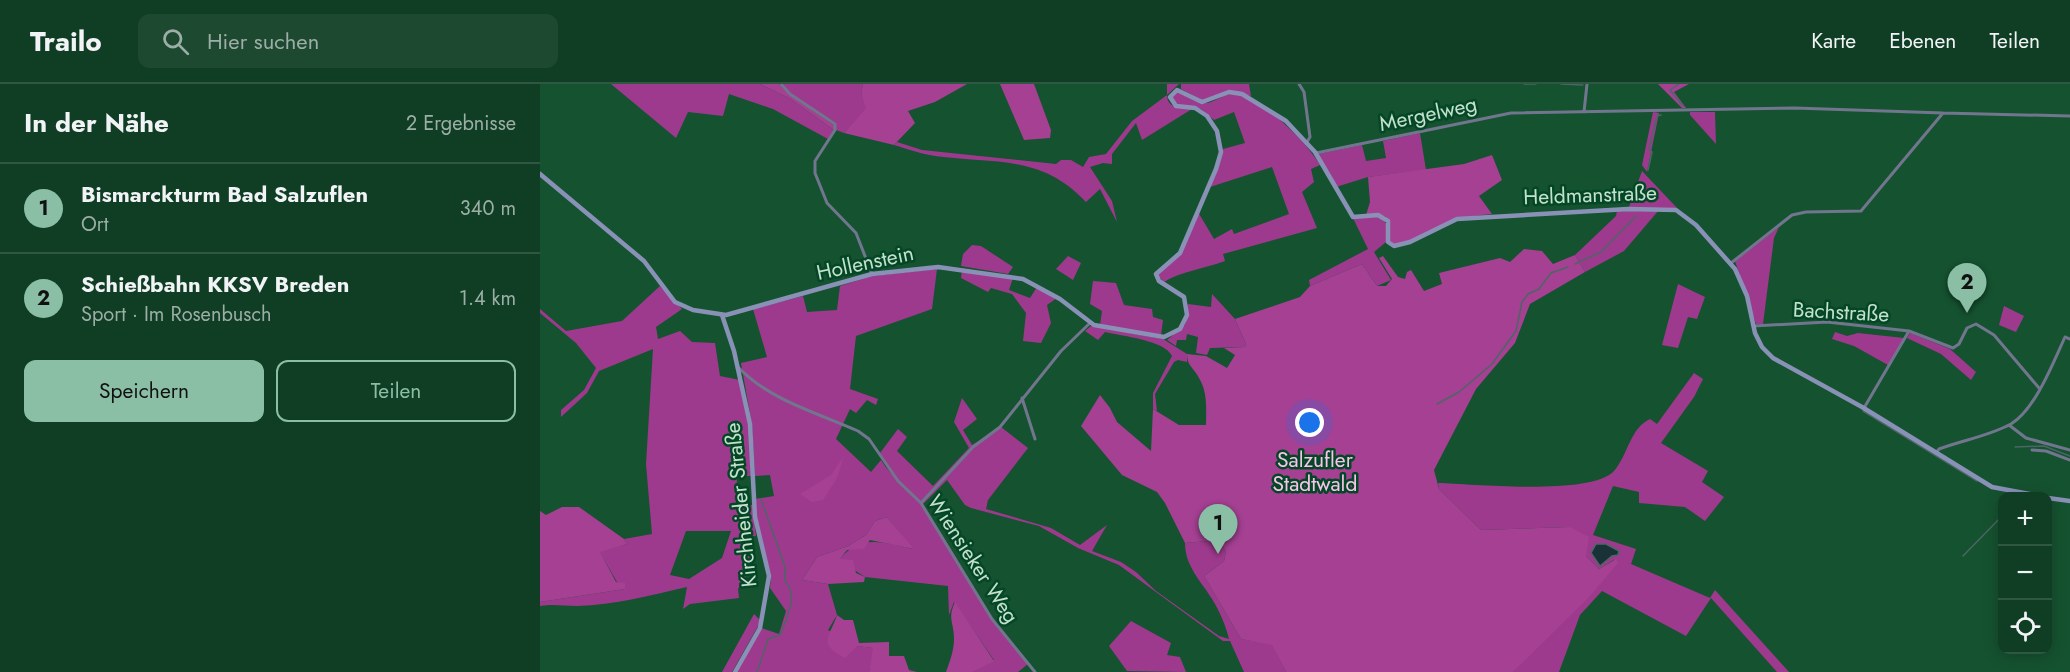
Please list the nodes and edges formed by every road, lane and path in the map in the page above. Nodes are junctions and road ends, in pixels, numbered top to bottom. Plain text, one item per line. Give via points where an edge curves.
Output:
1 (781, 84) edge
2 (1299, 84) edge
3 (1587, 84) edge
4 (1584, 112) junction
5 (1943, 113) junction
6 (2070, 116) edge
7 (1307, 142) junction
8 (1316, 153) junction
9 (540, 174) edge
10 (1731, 263) junction
11 (872, 274) junction
12 (1184, 297) joint
13 (722, 315) junction
14 (1090, 323) junction
15 (1753, 326) junction
16 (1909, 331) junction
17 (2070, 339) edge
18 (738, 366) junction
19 (2039, 388) junction
20 (1022, 398) junction
21 (1864, 408) junction
22 (2009, 425) junction
23 (1035, 439) dead end
24 (2032, 450) dead end
25 (2070, 450) edge
26 (1936, 453) junction
27 (2070, 460) edge
28 (2019, 492) edge
29 (2052, 499) edge
30 (2070, 501) edge
31 (921, 502) junction
32 (735, 672) edge
33 (1035, 672) edge

1 - 11 street via 835,124 815,161 815,173 827,203 856,233
2 - 7 street via 1304,92 1310,137
3 - 4 street
4 - 5 street, Mergelweg via 1795,108
4 - 8 street, Mergelweg via 1511,113
5 - 6 street, Mergelweg
5 - 10 street via 1861,211 1792,215
7 - 8 main road, Heldmanstraße
7 - 12 main road, Heldmanstraße via 1286,121 1242,94 1229,93 1202,102 1181,90 1173,92 1171,103 1201,111 1212,123 1220,146 1216,169 1179,253 1156,274 1159,281
8 - 10 main road, Heldmanstraße via 1348,213 1359,218 1384,218 1389,225 1388,242 1394,246 1457,219 1672,208 1687,216
9 - 13 main road via 644,261 675,302
10 - 15 main road, Heldmanstraße via 1744,288
11 - 13 main road, Hollenstein
11 - 14 main road, Hollenstein via 938,267 1023,279 1069,304
12 - 14 main road, Hollenstein via 1184,324 1171,336
13 - 18 main road, Kirchheider Straße
14 - 20 street
15 - 16 street, Bachstraße via 1827,322
15 - 21 main road, Heldmanstraße via 1762,347 1781,364
16 - 19 street via 1953,348 1969,326 1982,327 1994,335
16 - 21 street, Bachstraße
17 - 19 street via 2065,337
18 - 31 street, Wiensieker Weg via 772,393 863,434 887,469
18 - 32 main road, Kirchheider Straße via 750,424 756,528 769,576 760,628
19 - 22 street via 2022,414
20 - 23 street
20 - 31 street via 1000,427 973,447
21 - 26 main road, Heldmanstraße
22 - 25 street via 2026,438
22 - 26 street
24 - 27 street
26 - 28 main road, Heldmanstraße via 1992,487
29 - 30 main road
31 - 33 street, Wiensieker Weg via 992,619

